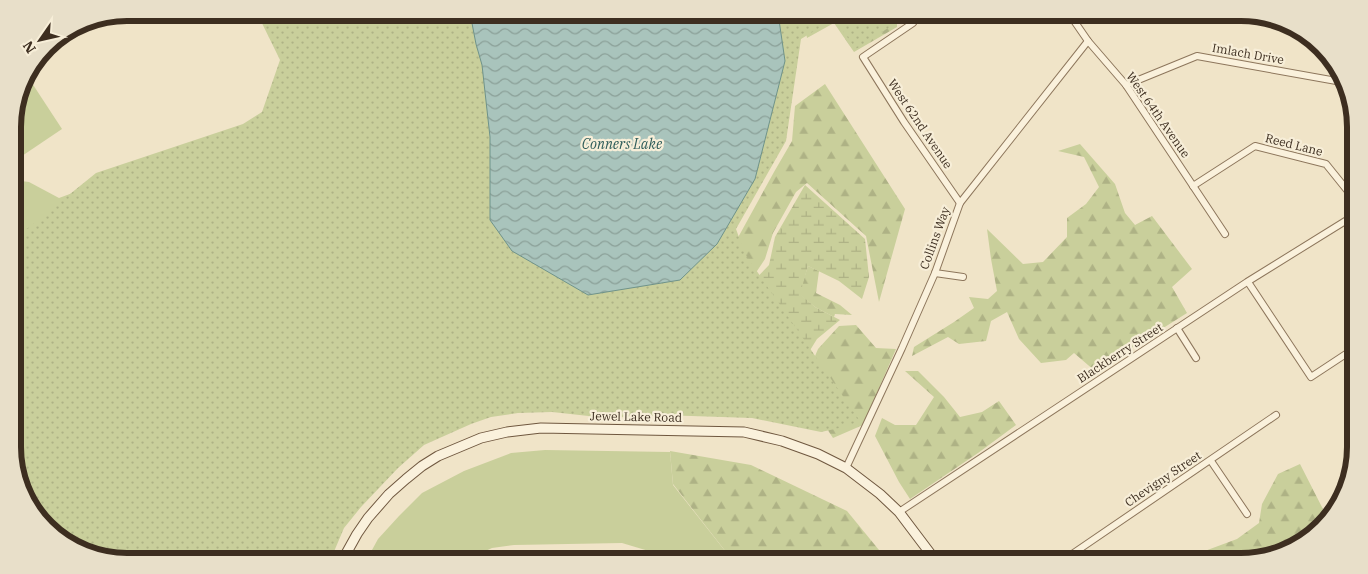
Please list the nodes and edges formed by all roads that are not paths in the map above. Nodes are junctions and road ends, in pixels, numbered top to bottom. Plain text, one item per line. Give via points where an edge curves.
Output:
1 (1074, 21) edge
2 (913, 23) dead end
3 (1088, 41) junction
4 (1336, 81) edge
5 (1126, 85) junction
6 (1194, 186) junction
7 (1347, 190) edge
8 (960, 203) junction
9 (1347, 220) edge
10 (1225, 234) dead end
11 (935, 273) junction
12 (963, 277) dead end
13 (1248, 282) junction
14 (1177, 328) junction
15 (1347, 353) edge
16 (1196, 358) dead end
17 (1276, 415) dead end
18 (1211, 461) junction
19 (846, 468) junction
20 (899, 512) junction
21 (1247, 514) dead end
22 (346, 553) edge
23 (930, 553) edge
24 (1074, 553) edge

1 - 3 street, West 64th Avenue
2 - 8 street, West 62nd Avenue via 863,58
3 - 5 street, West 64th Avenue
3 - 8 street, Collins Way
4 - 5 street, Imlach Drive via 1196,56
5 - 6 street, West 64th Avenue
6 - 7 street, Reed Lane via 1255,146 1326,164
6 - 10 street, West 64th Avenue
8 - 11 street, Collins Way
9 - 13 street, Blackberry Street
11 - 12 street
11 - 19 street, Collins Way
13 - 14 street, Blackberry Street
13 - 15 street via 1311,377
14 - 16 street
14 - 20 street, Blackberry Street
17 - 18 street, Chevigny Street
18 - 21 street
18 - 24 street, Chevigny Street
19 - 20 main road, Jewel Lake Road
19 - 22 main road, Jewel Lake Road via 782,441 744,432 541,428 507,432 481,438 422,466 389,494 368,518
20 - 23 main road, Jewel Lake Road

